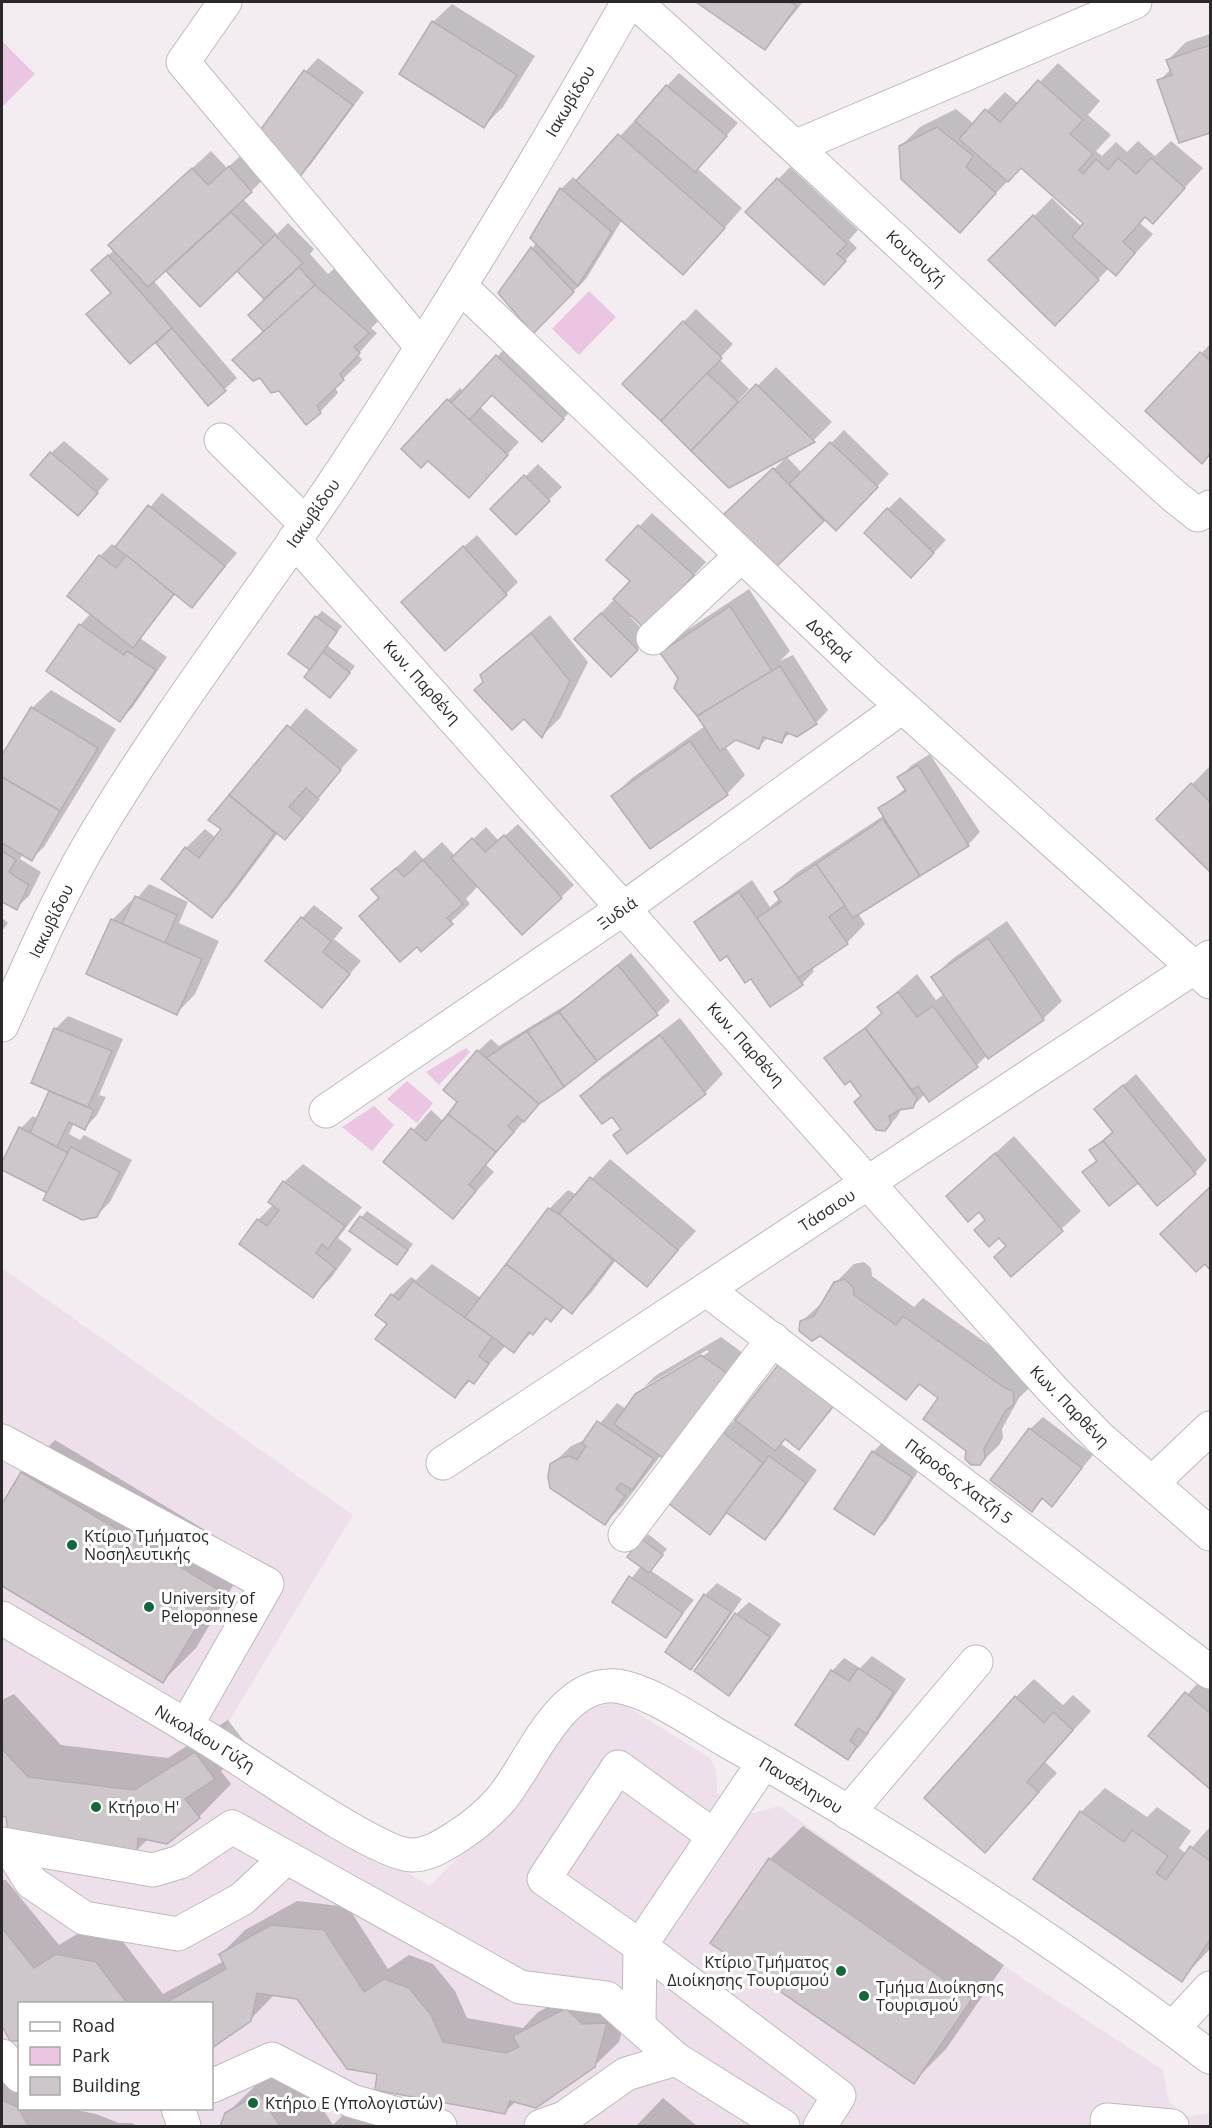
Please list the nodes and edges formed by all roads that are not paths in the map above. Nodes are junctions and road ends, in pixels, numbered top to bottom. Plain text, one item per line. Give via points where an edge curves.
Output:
1 (225, 2) edge
2 (628, 2) edge
3 (635, 2) edge
4 (1135, 2) edge
5 (798, 146) junction
6 (460, 286) junction
7 (422, 347) junction
8 (221, 440) dead end
9 (1204, 511) edge
10 (300, 532) junction
11 (741, 556) junction
12 (653, 638) dead end
13 (902, 707) junction
14 (624, 908) junction
15 (1205, 969) edge
16 (2, 1025) edge
17 (326, 1111) dead end
18 (870, 1182) junction
19 (706, 1290) junction
20 (773, 1338) junction
21 (1210, 1428) edge
22 (2, 1441) edge
23 (443, 1463) dead end
24 (1152, 1483) junction
25 (1210, 1534) edge
26 (625, 1535) dead end
27 (2, 1618) edge
28 (976, 1662) dead end
29 (1210, 1672) edge
30 (186, 1726) junction
31 (764, 1762) junction
32 (848, 1813) junction
33 (714, 1836) junction
34 (5, 1844) edge
35 (409, 1856) joint
36 (286, 1858) junction
37 (640, 1946) junction
38 (1210, 1988) edge
39 (639, 2024) junction
40 (1173, 2028) junction
41 (2, 2056) edge
42 (1210, 2057) edge
43 (676, 2059) junction
44 (18, 2074) edge
45 (213, 2086) edge
46 (178, 2110) edge
47 (1107, 2120) dead end
48 (554, 2124) edge
49 (184, 2127) edge
50 (440, 2127) edge
51 (783, 2127) edge
52 (820, 2127) edge
53 (1172, 2127) edge

1 - 7 street via 183,62
2 - 6 street, Ιακωβίδου
3 - 5 street, Κουτουζή
4 - 5 street
5 - 9 street, Κουτουζή via 1030,366
6 - 7 street, Ιακωβίδου
6 - 11 street, Δοξαρά
7 - 10 street, Ιακωβίδου
8 - 10 street, Κων. Παρθένη
10 - 14 street, Κων. Παρθένη
10 - 16 street, Ιακωβίδου via 156,737 99,828 57,905
11 - 12 street
11 - 13 street, Δοξαρά
13 - 14 street, Ξυδιά
13 - 15 street, Δοξαρά
14 - 17 street, Ξυδιά
14 - 18 street, Κων. Παρθένη
15 - 18 street, Τάσσιου
18 - 19 street, Τάσσιου
18 - 24 street, Κων. Παρθένη via 1082,1421
19 - 20 street, Πάροδος Χατζή 5
19 - 23 street, Τάσσιου
20 - 26 street
20 - 29 street, Πάροδος Χατζή 5
21 - 24 street
22 - 30 street via 267,1584
24 - 25 street, Κων. Παρθένη
27 - 30 street, Νικολάου Γύζη
28 - 32 street
30 - 35 street, Νικολάου Γύζη via 377,1844
31 - 32 street, Πανσέληνου
31 - 33 street
31 - 35 street, Πανσέληνου via 633,1690 618,1686 593,1688 568,1703 516,1779 485,1816 442,1847
32 - 40 street, Πανσέληνου via 1056,1945
33 - 37 street
33 - 37 street via 618,1767 544,1879
34 - 36 street via 153,1870 180,1862 232,1827
34 - 36 street via 31,1882 84,1918 178,1934 242,1899
36 - 39 street via 520,1987 607,1998
37 - 39 street
37 - 52 street via 839,2097
38 - 40 street
39 - 43 street
40 - 42 street, Πανσέληνου
41 - 44 street
43 - 48 street via 626,2074
43 - 51 street
45 - 50 street via 272,2059 352,2101
46 - 49 street
47 - 53 street

